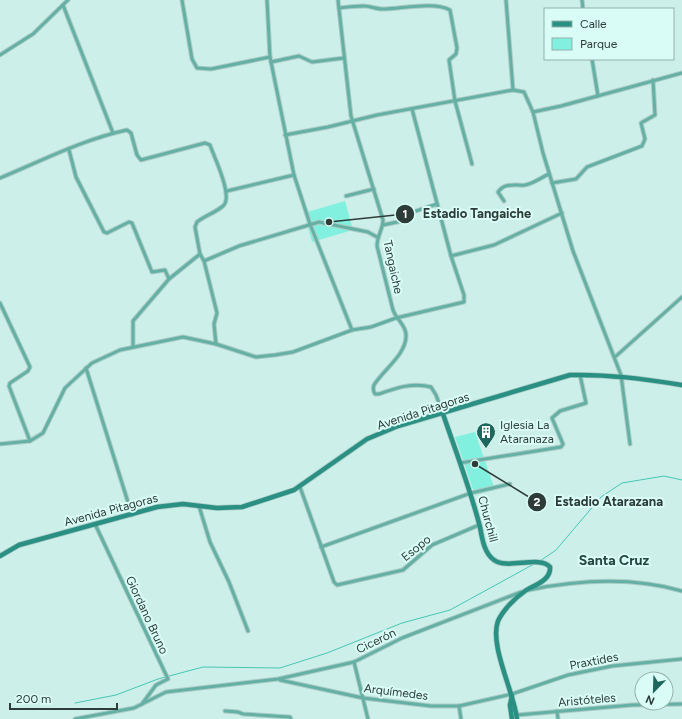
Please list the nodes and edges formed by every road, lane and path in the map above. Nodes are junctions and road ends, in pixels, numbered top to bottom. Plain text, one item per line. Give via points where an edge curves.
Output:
1 (68, 0) edge
2 (182, 0) edge
3 (267, 0) edge
4 (338, 0) edge
5 (506, 0) edge
6 (63, 6) junction
7 (339, 8) junction
8 (0, 56) edge
9 (270, 57) junction
10 (344, 58) junction
11 (592, 60) edge
12 (271, 62) junction
13 (682, 74) edge
14 (654, 80) junction
15 (513, 90) junction
16 (598, 96) junction
17 (456, 101) junction
18 (412, 109) junction
19 (533, 112) junction
20 (354, 121) junction
21 (113, 133) junction
22 (285, 136) junction
23 (69, 150) junction
24 (472, 164) dead end
25 (549, 174) junction
26 (294, 175) junction
27 (0, 178) edge
28 (552, 183) junction
29 (374, 189) junction
30 (227, 191) junction
31 (346, 196) dead end
32 (504, 201) dead end
33 (437, 204) junction
34 (562, 213) junction
35 (310, 224) junction
36 (383, 225) junction
37 (377, 237) junction
38 (200, 254) junction
39 (451, 256) junction
40 (204, 261) junction
41 (169, 279) junction
42 (682, 298) edge
43 (0, 303) edge
44 (396, 318) junction
45 (352, 330) junction
46 (216, 344) junction
47 (133, 346) junction
48 (615, 357) junction
49 (86, 368) junction
50 (580, 374) junction
51 (621, 376) junction
52 (682, 384) edge
53 (443, 414) junction
54 (30, 441) junction
55 (0, 444) edge
56 (630, 444) dead end
57 (460, 463) junction
58 (510, 484) dead end
59 (300, 487) junction
60 (471, 493) junction
61 (199, 506) junction
62 (132, 515) junction
63 (95, 524) junction
64 (479, 525) junction
65 (321, 547) junction
66 (0, 556) edge
67 (525, 591) junction
68 (682, 591) edge
69 (248, 631) dead end
70 (682, 659) edge
71 (354, 662) junction
72 (278, 679) junction
73 (512, 694) junction
74 (363, 698) junction
75 (682, 704) edge
76 (141, 706) junction
77 (459, 706) junction
78 (225, 711) dead end
79 (557, 711) junction
80 (517, 717) edge
81 (290, 718) edge
82 (75, 719) edge
83 (368, 719) edge
84 (461, 719) edge
85 (512, 719) edge
86 (558, 719) edge

1 - 6 street
2 - 9 street via 192,59 197,68 211,69
3 - 9 street
4 - 7 street, Tangaiche
5 - 15 street
6 - 8 street via 33,34
6 - 21 street
7 - 10 street, Tangaiche
7 - 17 street via 364,6 392,9 420,6 450,10 457,48 456,54 449,60
9 - 12 street
10 - 12 street via 312,62 299,56
10 - 20 street, Tangaiche via 351,116
11 - 16 street
12 - 22 street
13 - 14 street
14 - 16 street
14 - 28 street via 656,112 653,117 642,123 645,139 642,146 587,167 576,179
15 - 17 street
15 - 19 street via 520,90 526,94
16 - 19 street
17 - 18 street
17 - 24 street
18 - 20 street
18 - 33 street
19 - 25 street
20 - 22 street
20 - 29 street, Tangaiche
21 - 23 street
21 - 30 street via 127,130 131,132 137,155 144,160 209,144
22 - 26 street
23 - 27 street
23 - 41 street via 76,177 104,232 132,223 152,272 165,270
25 - 28 street
25 - 32 street via 526,184 501,188 498,192
26 - 30 street
26 - 35 street
28 - 34 street
29 - 31 street
29 - 36 street, Tangaiche
30 - 38 street via 224,205 195,225
33 - 36 street via 410,213 402,222
33 - 39 street
34 - 39 street via 494,245
34 - 48 street via 599,322
35 - 37 street via 333,224 368,232
35 - 40 street via 239,246
35 - 45 street
36 - 37 street, Tangaiche
37 - 44 street, Tangaiche via 377,246
38 - 40 street
38 - 41 street
39 - 44 street via 464,302
40 - 46 street via 218,314 214,324
41 - 47 street via 133,321
42 - 48 street
43 - 54 street via 29,365 28,371 9,386
44 - 45 street via 371,327
44 - 53 street, Tangaiche via 405,328 405,342 392,366 374,385 373,390 375,394 379,394 419,384 430,387
45 - 46 street via 275,356 256,357
46 - 47 street via 183,338
47 - 49 street via 100,358
48 - 51 street
49 - 54 street via 65,388 43,433
49 - 62 street
50 - 51 main road, Avenida Pitagoras
50 - 53 main road, Avenida Pitagoras
50 - 57 street via 586,404 560,411 552,418 562,447
51 - 52 main road, Avenida Pitagoras
51 - 56 street
53 - 57 main road, Churchill
53 - 59 main road, Avenida Pitagoras via 398,426 367,439
54 - 55 street
57 - 60 main road, Churchill
58 - 60 street
59 - 61 main road, Avenida Pitagoras via 242,507
59 - 65 street
60 - 64 main road, Churchill
60 - 65 street
61 - 62 main road, Avenida Pitagoras via 171,505
61 - 69 street via 210,542
62 - 63 main road, Avenida Pitagoras
63 - 66 main road, Avenida Pitagoras via 20,545
63 - 76 street, Giordano Bruno via 168,678 156,685
64 - 65 street, Esopo via 432,545 403,570 338,586 334,582
64 - 67 main road, Churchill via 487,551 496,562 548,565 550,569 547,577
67 - 68 street, Cicerón via 550,586 638,582
67 - 71 street, Cicerón via 402,638
67 - 73 main road via 505,610 498,621 496,631 498,649
70 - 73 street, Praxtides via 568,675
71 - 72 street, Cicerón
71 - 74 street
72 - 74 street, Arquímedes
72 - 76 street, Cicerón via 166,692
73 - 77 street, Arquímedes
73 - 80 main road
73 - 85 main road
74 - 77 street, Arquímedes via 431,706
74 - 83 street
75 - 79 street, Aristóteles
76 - 82 street, Cicerón
77 - 84 street
78 - 81 street
79 - 80 street, Aristóteles
79 - 86 street

